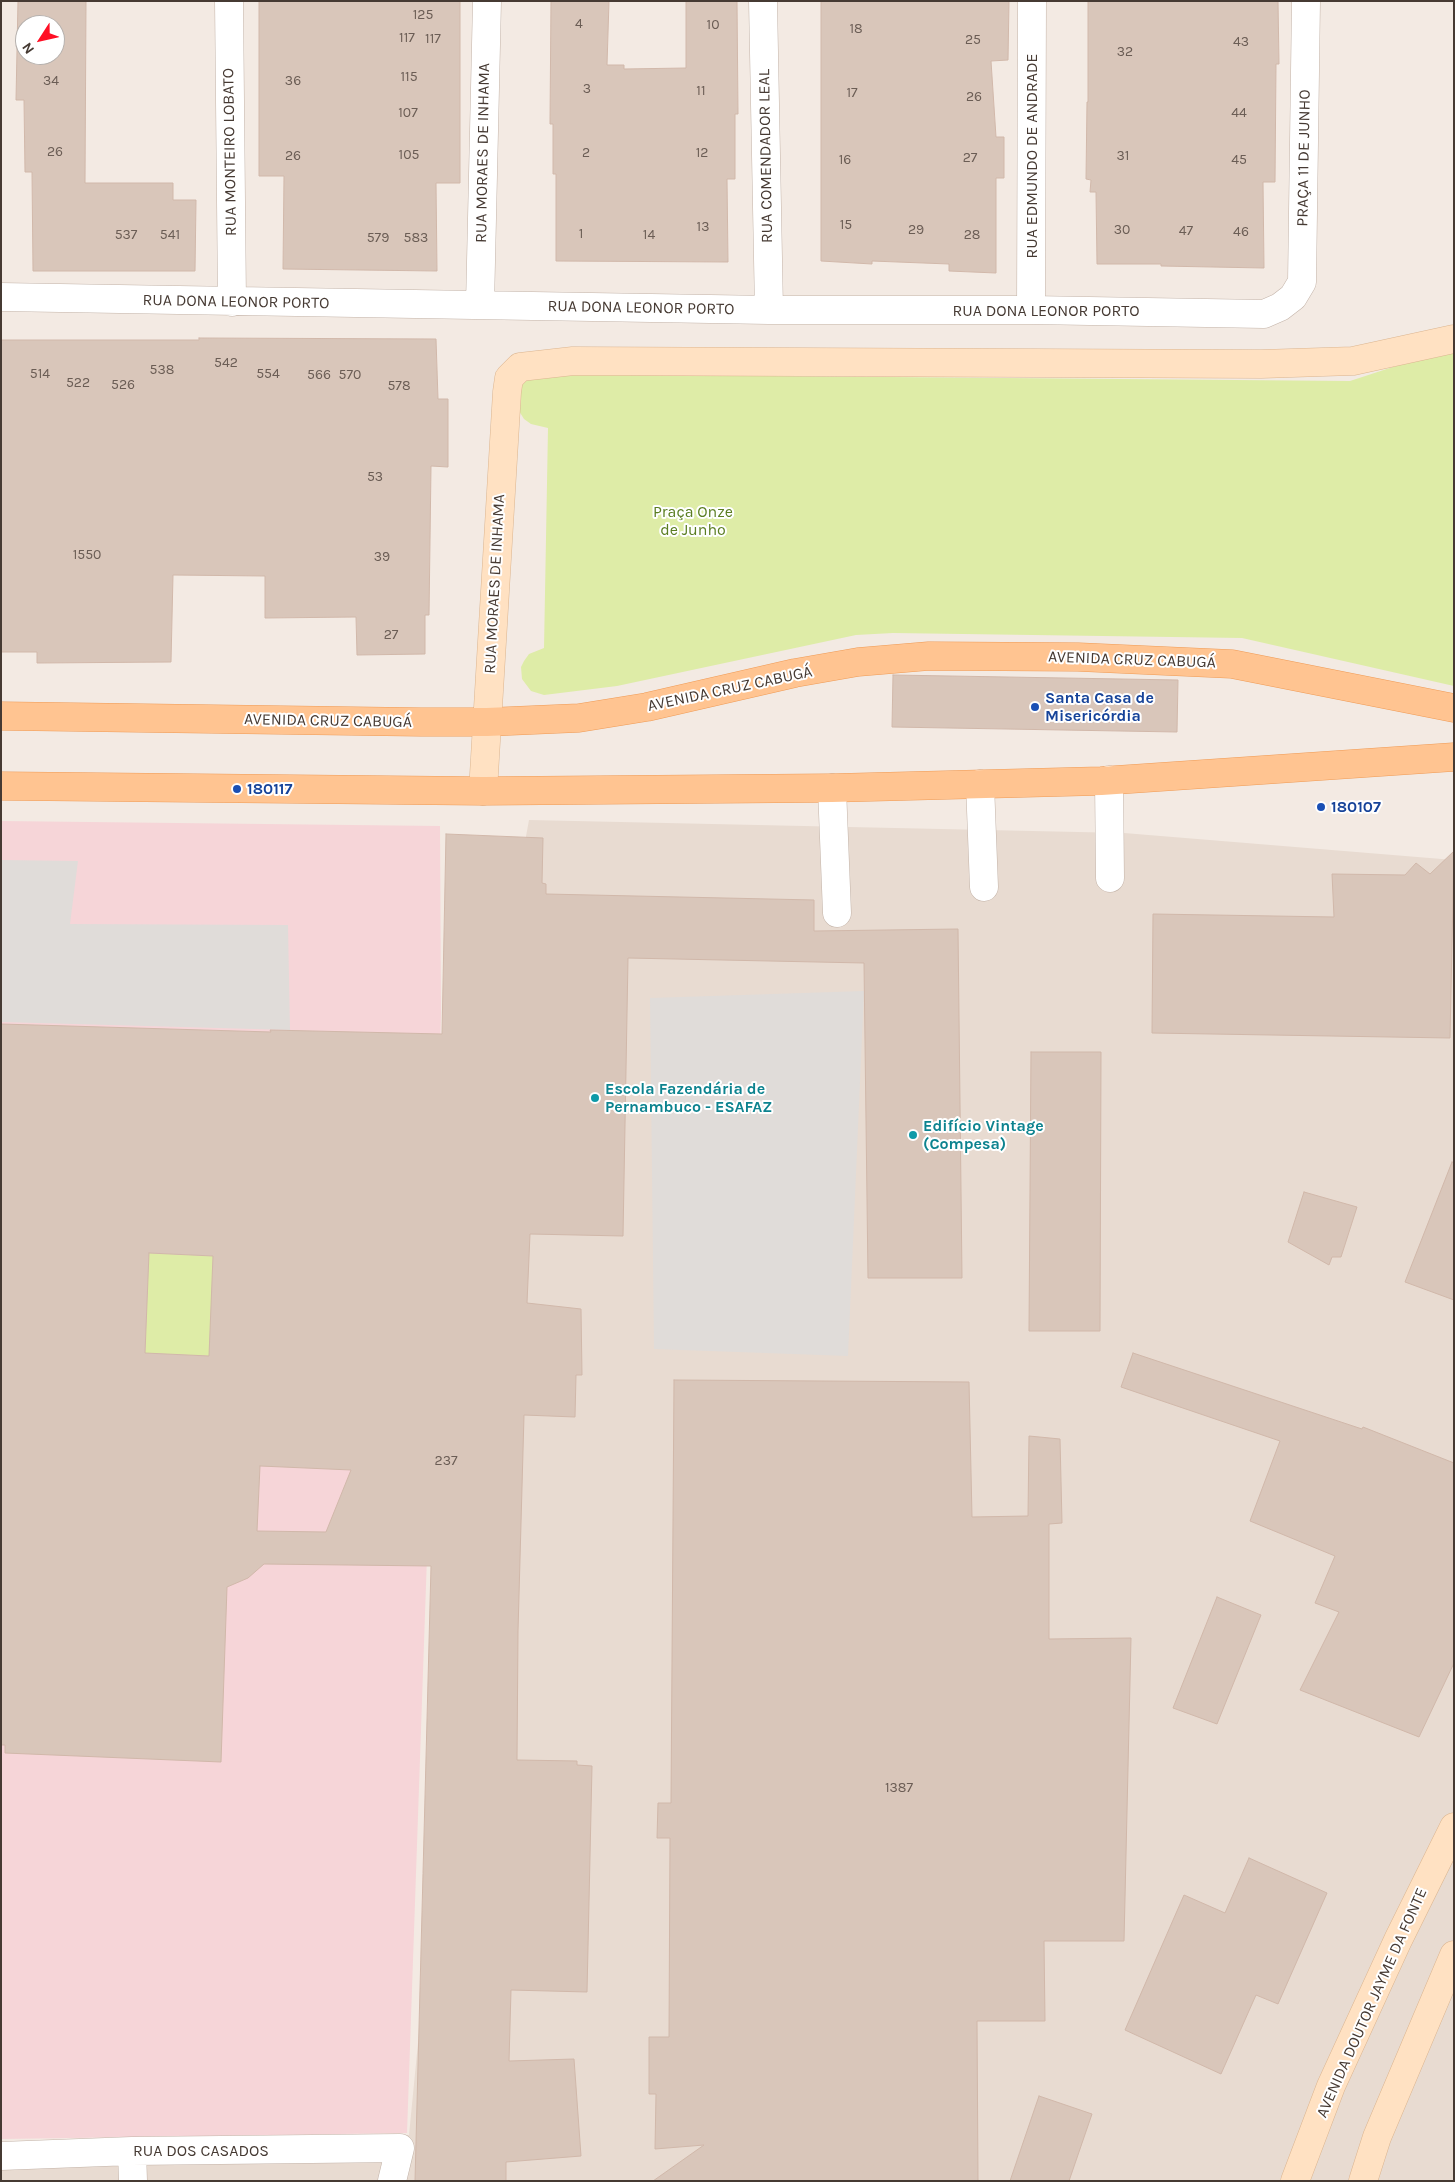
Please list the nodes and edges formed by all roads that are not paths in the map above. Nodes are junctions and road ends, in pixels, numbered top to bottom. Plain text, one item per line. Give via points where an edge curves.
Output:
1 (229, 1) edge
2 (487, 1) edge
3 (763, 1) edge
4 (1032, 1) edge
5 (1306, 1) edge
6 (1, 297) edge
7 (232, 302) junction
8 (480, 304) junction
9 (1280, 307) joint
10 (769, 310) junction
11 (1031, 310) junction
12 (1454, 339) edge
13 (1454, 708) edge
14 (1, 716) edge
15 (487, 722) junction
16 (1454, 757) edge
17 (1109, 780) junction
18 (980, 784) junction
19 (1, 786) edge
20 (832, 788) junction
21 (483, 791) junction
22 (1110, 878) dead end
23 (984, 887) dead end
24 (837, 913) dead end
25 (1454, 1827) edge
26 (1454, 1955) edge
27 (132, 2151) junction
28 (1, 2156) edge
29 (133, 2181) edge
30 (392, 2181) edge
31 (1295, 2181) edge
32 (1363, 2181) edge

1 - 7 street, RUA MONTEIRO LOBATO
2 - 8 street, RUA MORAES DE INHAMA
3 - 10 street, RUA COMENDADOR LEAL
4 - 11 street, RUA EDMUNDO DE ANDRADE
5 - 9 street, PRAÇA 11 DE JUNHO via 1302,282 1293,297
6 - 7 street, RUA DONA LEONOR PORTO
7 - 8 street, RUA DONA LEONOR PORTO
8 - 10 street, RUA DONA LEONOR PORTO
9 - 11 street, RUA DONA LEONOR PORTO via 1264,314
10 - 11 street, RUA DONA LEONOR PORTO
12 - 15 main road, RUA MORAES DE INHAMA via 1354,361 1261,364 573,361 520,367 509,378 504,422
13 - 15 main road, AVENIDA CRUZ CABUGÁ via 1232,664 929,656 858,662 795,673 647,707 579,718
14 - 15 main road, AVENIDA CRUZ CABUGÁ
15 - 21 main road, RUA MORAES DE INHAMA
16 - 17 main road
17 - 18 main road
17 - 22 street
18 - 20 main road
18 - 23 street
19 - 21 main road
20 - 21 main road
20 - 24 street
25 - 31 main road, AVENIDA DOUTOR JAYME DA FONTE via 1331,2086
26 - 32 main road via 1377,2137
27 - 28 street, RUA DOS CASADOS
27 - 29 street
27 - 30 street, RUA DOS CASADOS via 400,2148

